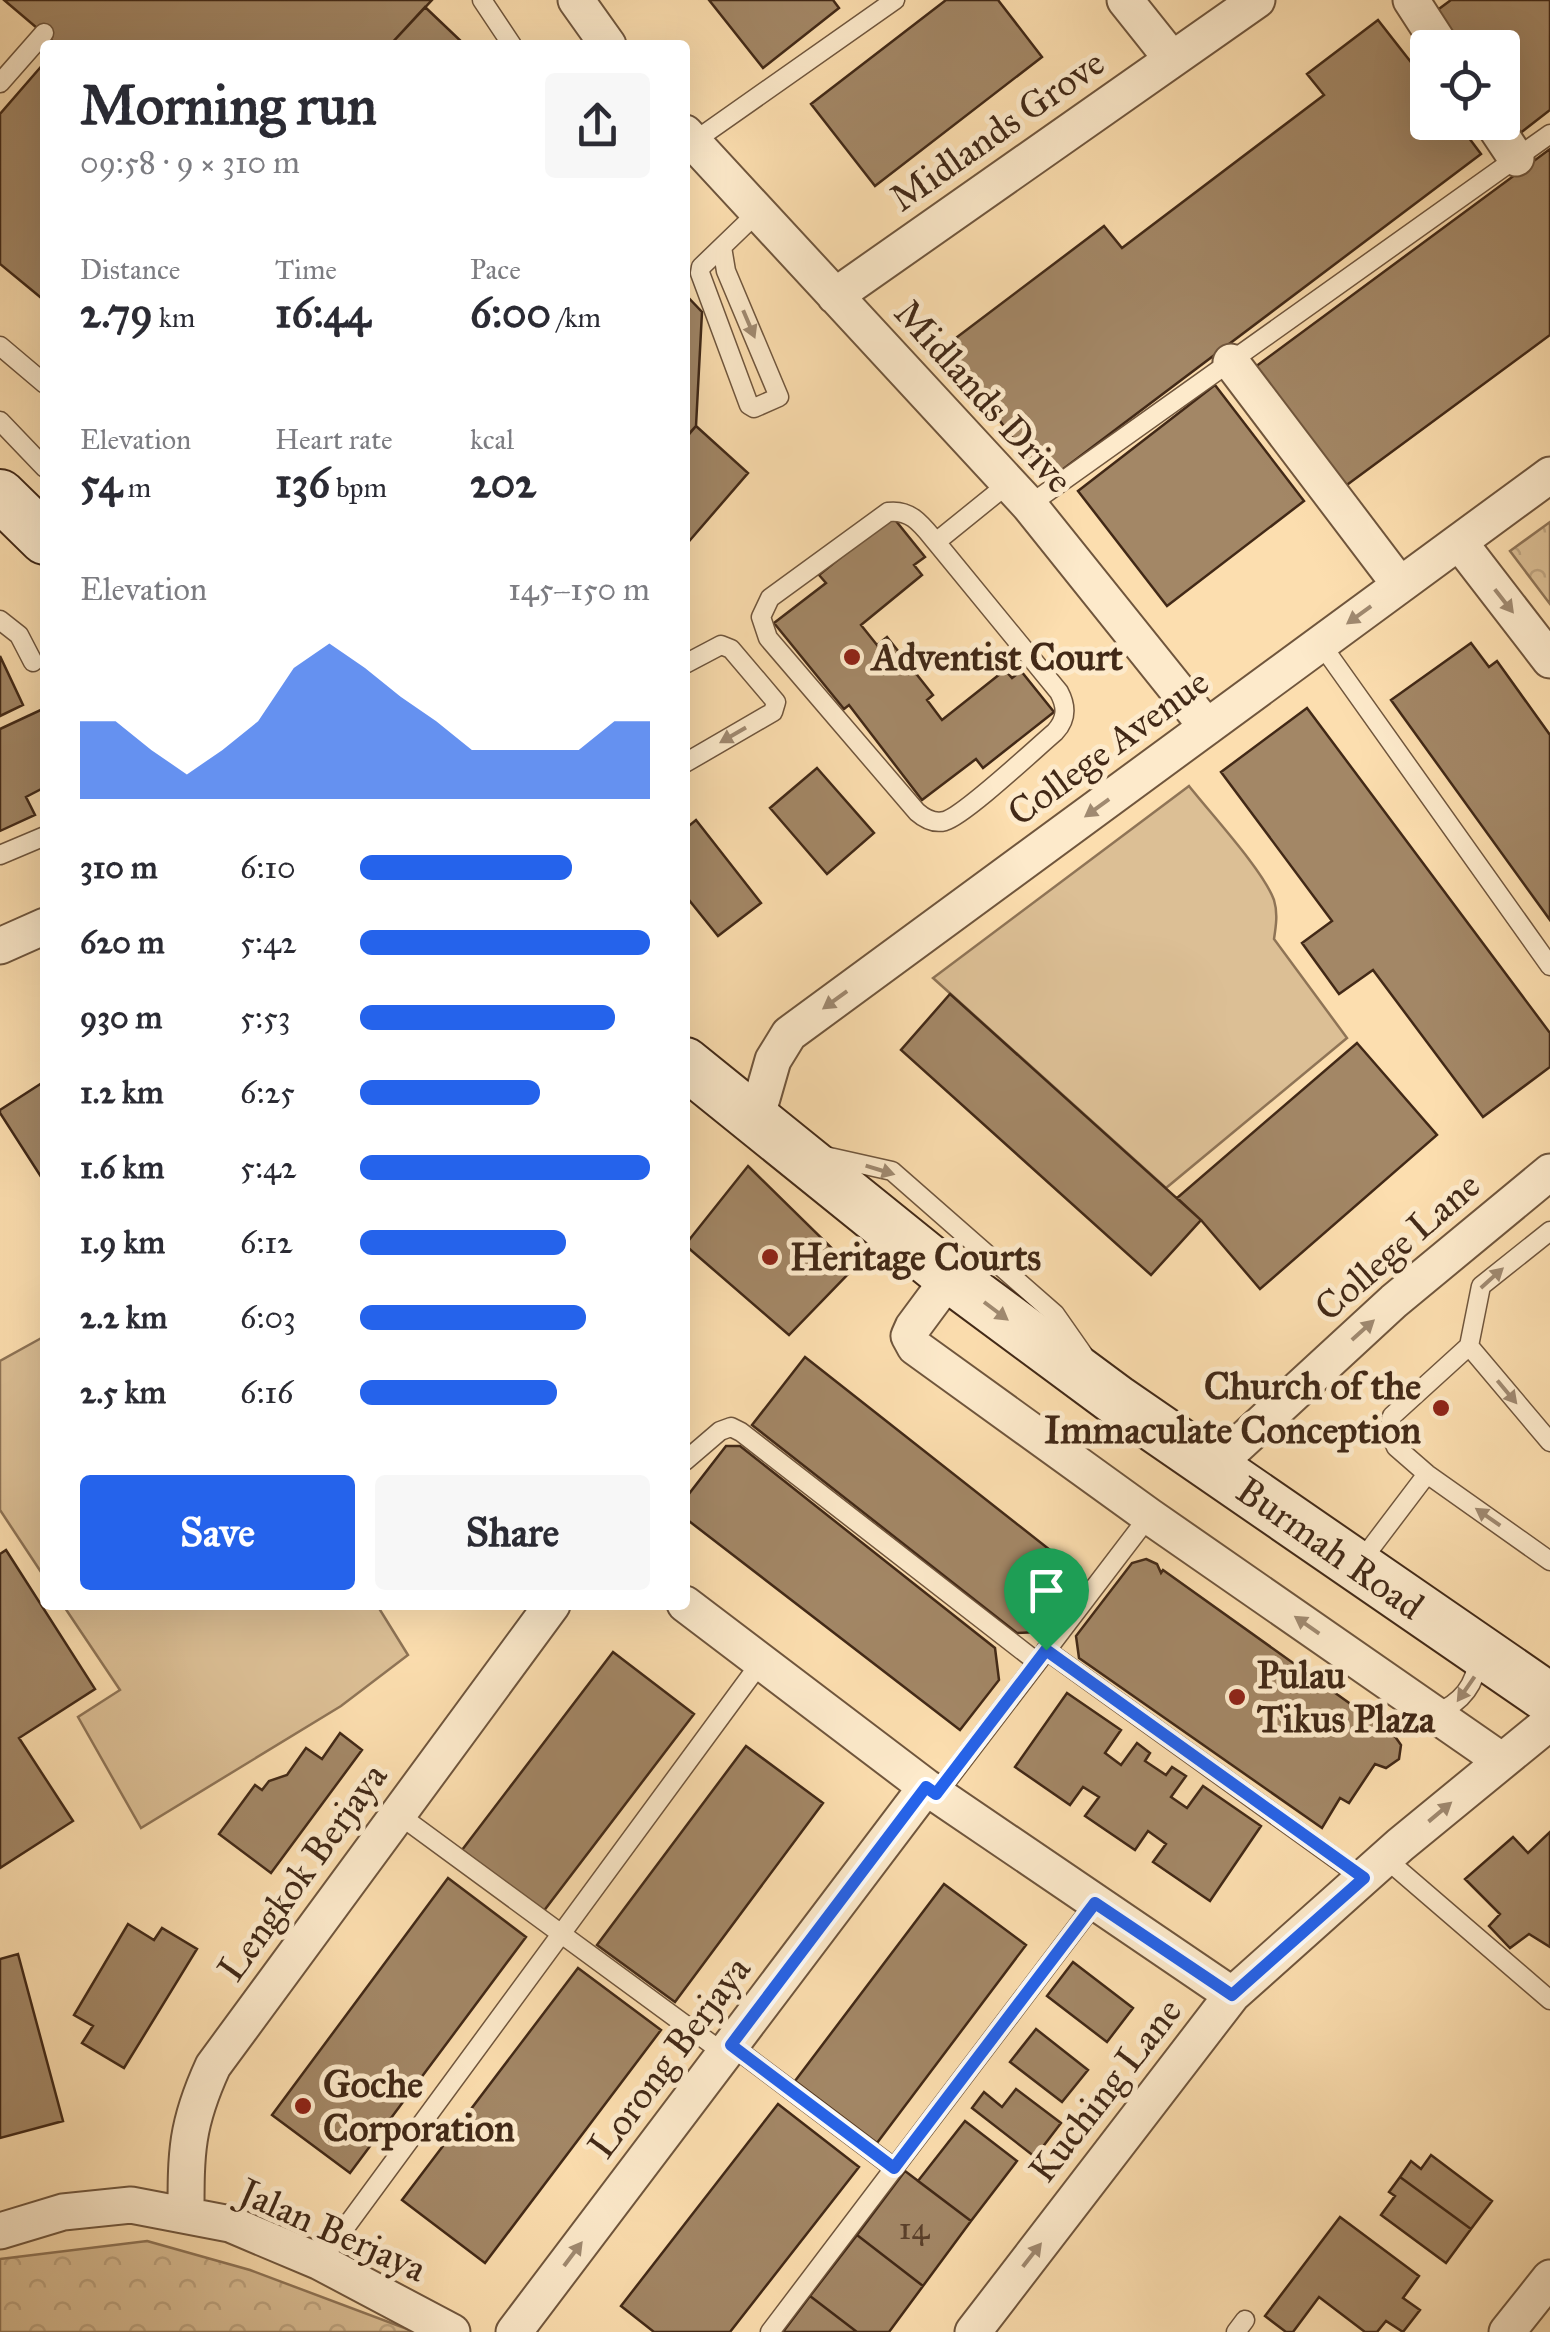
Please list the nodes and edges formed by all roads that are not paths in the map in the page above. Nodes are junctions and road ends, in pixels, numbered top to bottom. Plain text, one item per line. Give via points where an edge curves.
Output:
1 (482, 0) edge
2 (576, 0) edge
3 (1125, 0) edge
4 (1257, 0) edge
5 (1411, 0) edge
6 (886, 2) edge
7 (1430, 30) edge
8 (44, 33) dead end
9 (509, 40) edge
10 (604, 40) edge
11 (1172, 60) junction
12 (0, 83) edge
13 (1550, 134) edge
14 (690, 136) edge
15 (690, 138) edge
16 (1504, 140) edge
17 (1516, 158) junction
18 (758, 212) junction
19 (722, 247) junction
20 (835, 296) junction
21 (0, 346) edge
22 (1231, 362) junction
23 (40, 380) edge
24 (0, 421) edge
25 (40, 463) edge
26 (1550, 475) edge
27 (1019, 494) junction
28 (0, 495) edge
29 (40, 535) edge
30 (936, 542) junction
31 (1459, 542) junction
32 (1400, 585) junction
33 (0, 620) edge
34 (1321, 644) junction
35 (1550, 660) edge
36 (690, 661) edge
37 (33, 662) dead end
38 (1207, 727) junction
39 (690, 759) edge
40 (40, 838) edge
41 (0, 855) edge
42 (40, 928) edge
43 (0, 946) edge
44 (1550, 966) edge
45 (690, 1067) edge
46 (771, 1133) junction
47 (1550, 1172) edge
48 (1550, 1231) edge
49 (950, 1277) junction
50 (1469, 1346) junction
51 (1116, 1400) junction
52 (1550, 1442) edge
53 (690, 1458) edge
54 (1214, 1468) junction
55 (1427, 1474) junction
56 (1149, 1516) junction
57 (1550, 1561) edge
58 (1358, 1566) junction
59 (690, 1608) edge
60 (548, 1610) edge
61 (1478, 1652) junction
62 (1042, 1656) junction
63 (761, 1662) junction
64 (1550, 1699) edge
65 (1435, 1714) junction
66 (1550, 1722) edge
67 (870, 1744) junction
68 (1502, 1761) junction
69 (931, 1790) junction
70 (398, 1814) junction
71 (890, 1834) junction
72 (1374, 1868) junction
73 (1095, 1903) junction
74 (561, 1934) junction
75 (1232, 1995) junction
76 (1550, 2000) edge
77 (728, 2049) junction
78 (894, 2168) junction
79 (186, 2215) junction
80 (0, 2231) edge
81 (320, 2262) junction
82 (1550, 2278) edge
83 (452, 2332) edge
84 (514, 2332) edge
85 (770, 2332) edge
86 (973, 2332) edge
87 (1507, 2332) edge

1 - 9 lane
2 - 10 street
3 - 11 street
4 - 11 street, Midlands Grove
5 - 7 street
6 - 14 lane
8 - 12 lane
11 - 20 street, Midlands Grove
13 - 17 lane
15 - 18 street, Midlands Drive
16 - 17 street
17 - 22 lane
18 - 19 lane
18 - 20 street, Midlands Drive
19 -> 19 lane via 778,394 754,408 700,273
20 - 27 street, Midlands Drive
21 - 23 lane
22 - 27 lane
22 - 32 street
24 - 25 lane
26 - 31 street, College Avenue
27 - 30 lane
27 - 38 street, Midlands Drive
28 - 29 main road
30 - 30 lane via 1059,692 1065,713 1056,732 957,815 936,822 917,812 768,638 761,618 770,598 888,512 909,514
31 - 32 street, College Avenue
31 -> 35 street
32 -> 34 street, College Avenue
33 - 37 lane via 19,634
34 - 38 street, College Avenue
34 - 44 lane
36 -> 39 lane via 721,645 731,649 776,702 772,712
38 -> 46 street, College Avenue via 789,1034 774,1060
40 - 41 lane
42 - 43 street
45 - 46 main road, Burmah Road
46 - 49 main road, Burmah Road
46 -> 51 lane via 892,1171 1055,1314
54 -> 47 street, College Lane via 1394,1301
50 -> 48 lane via 1481,1286
49 -> 51 main road, Burmah Road
49 - 56 street via 913,1326 915,1347
50 -> 52 lane
50 - 55 lane via 1392,1416 1396,1447
51 - 54 main road, Burmah Road
53 - 62 lane via 720,1431 742,1432
54 - 58 main road, Burmah Road
57 -> 55 lane
55 - 58 lane
56 - 62 lane
65 -> 56 street
58 - 61 main road, Burmah Road
59 - 63 street
60 - 70 street, Lengkok Berjaya
61 - 64 main road, Burmah Road
61 -> 65 lane via 1470,1689
62 - 69 lane
62 - 72 lane
63 - 67 street
63 - 74 lane
65 - 68 street
66 - 68 street, Kuching Lane
67 - 69 street
67 - 71 street via 887,1785
72 -> 68 street, Kuching Lane
69 - 71 street, Lorong Berjaya
69 - 73 street
70 - 74 lane
70 - 79 street, Lengkok Berjaya via 213,2066 194,2108 186,2150
71 - 77 street, Lorong Berjaya
72 - 75 street, Kuching Lane
72 - 76 lane
73 - 75 street
73 - 78 lane
74 - 77 lane
74 - 81 lane
86 -> 75 street, Kuching Lane
77 - 78 lane
84 -> 77 street, Lorong Berjaya
78 - 85 lane
79 - 80 street, Jalan Berjaya via 132,2205 63,2212
79 - 81 street, Jalan Berjaya via 230,2224
81 - 83 street, Jalan Berjaya
82 - 87 street

